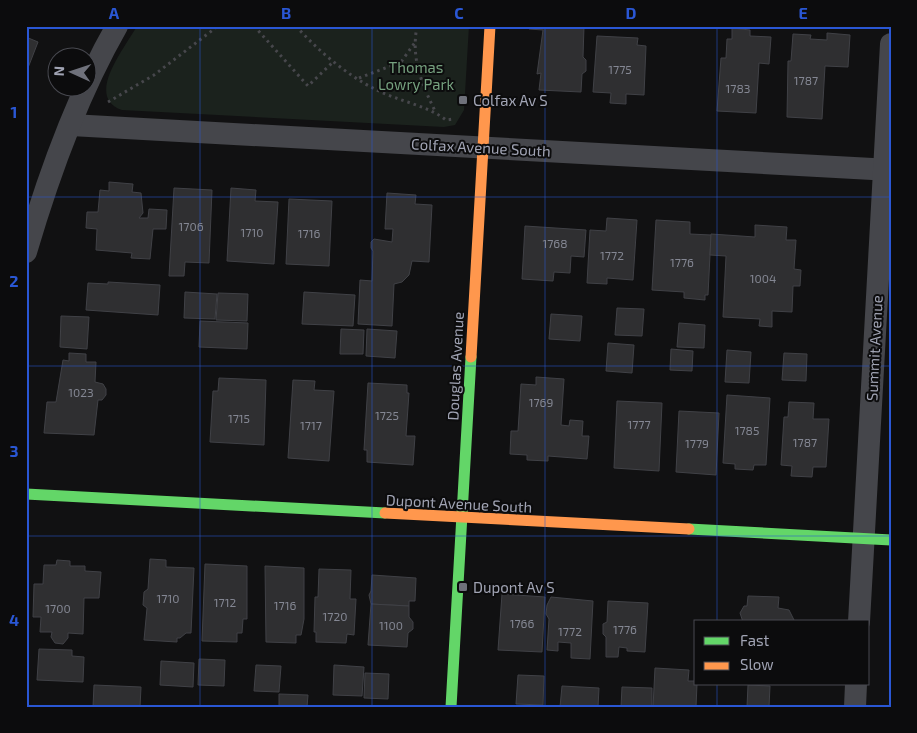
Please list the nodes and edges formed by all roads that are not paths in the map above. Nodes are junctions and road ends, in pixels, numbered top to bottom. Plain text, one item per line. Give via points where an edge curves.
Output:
1 (117, 26) edge
2 (490, 26) edge
3 (891, 44) edge
4 (71, 125) junction
5 (482, 147) junction
6 (887, 169) edge
7 (26, 252) edge
8 (26, 494) edge
9 (461, 518) junction
10 (864, 539) junction
11 (891, 540) edge
12 (859, 620) edge
13 (856, 686) edge
14 (451, 707) edge
15 (855, 707) edge

1 - 4 street
2 - 5 street, Douglas Avenue
3 - 6 street, Summit Avenue
4 - 5 street, Colfax Avenue South
4 - 7 street via 43,196
5 - 6 street, Colfax Avenue South
5 - 9 street, Douglas Avenue
6 - 10 street, Summit Avenue
8 - 9 street, Dupont Avenue South
9 - 10 street, Dupont Avenue South
9 - 14 street, Douglas Avenue
10 - 11 street, Dupont Avenue South
10 - 12 street, Summit Avenue
13 - 15 street

